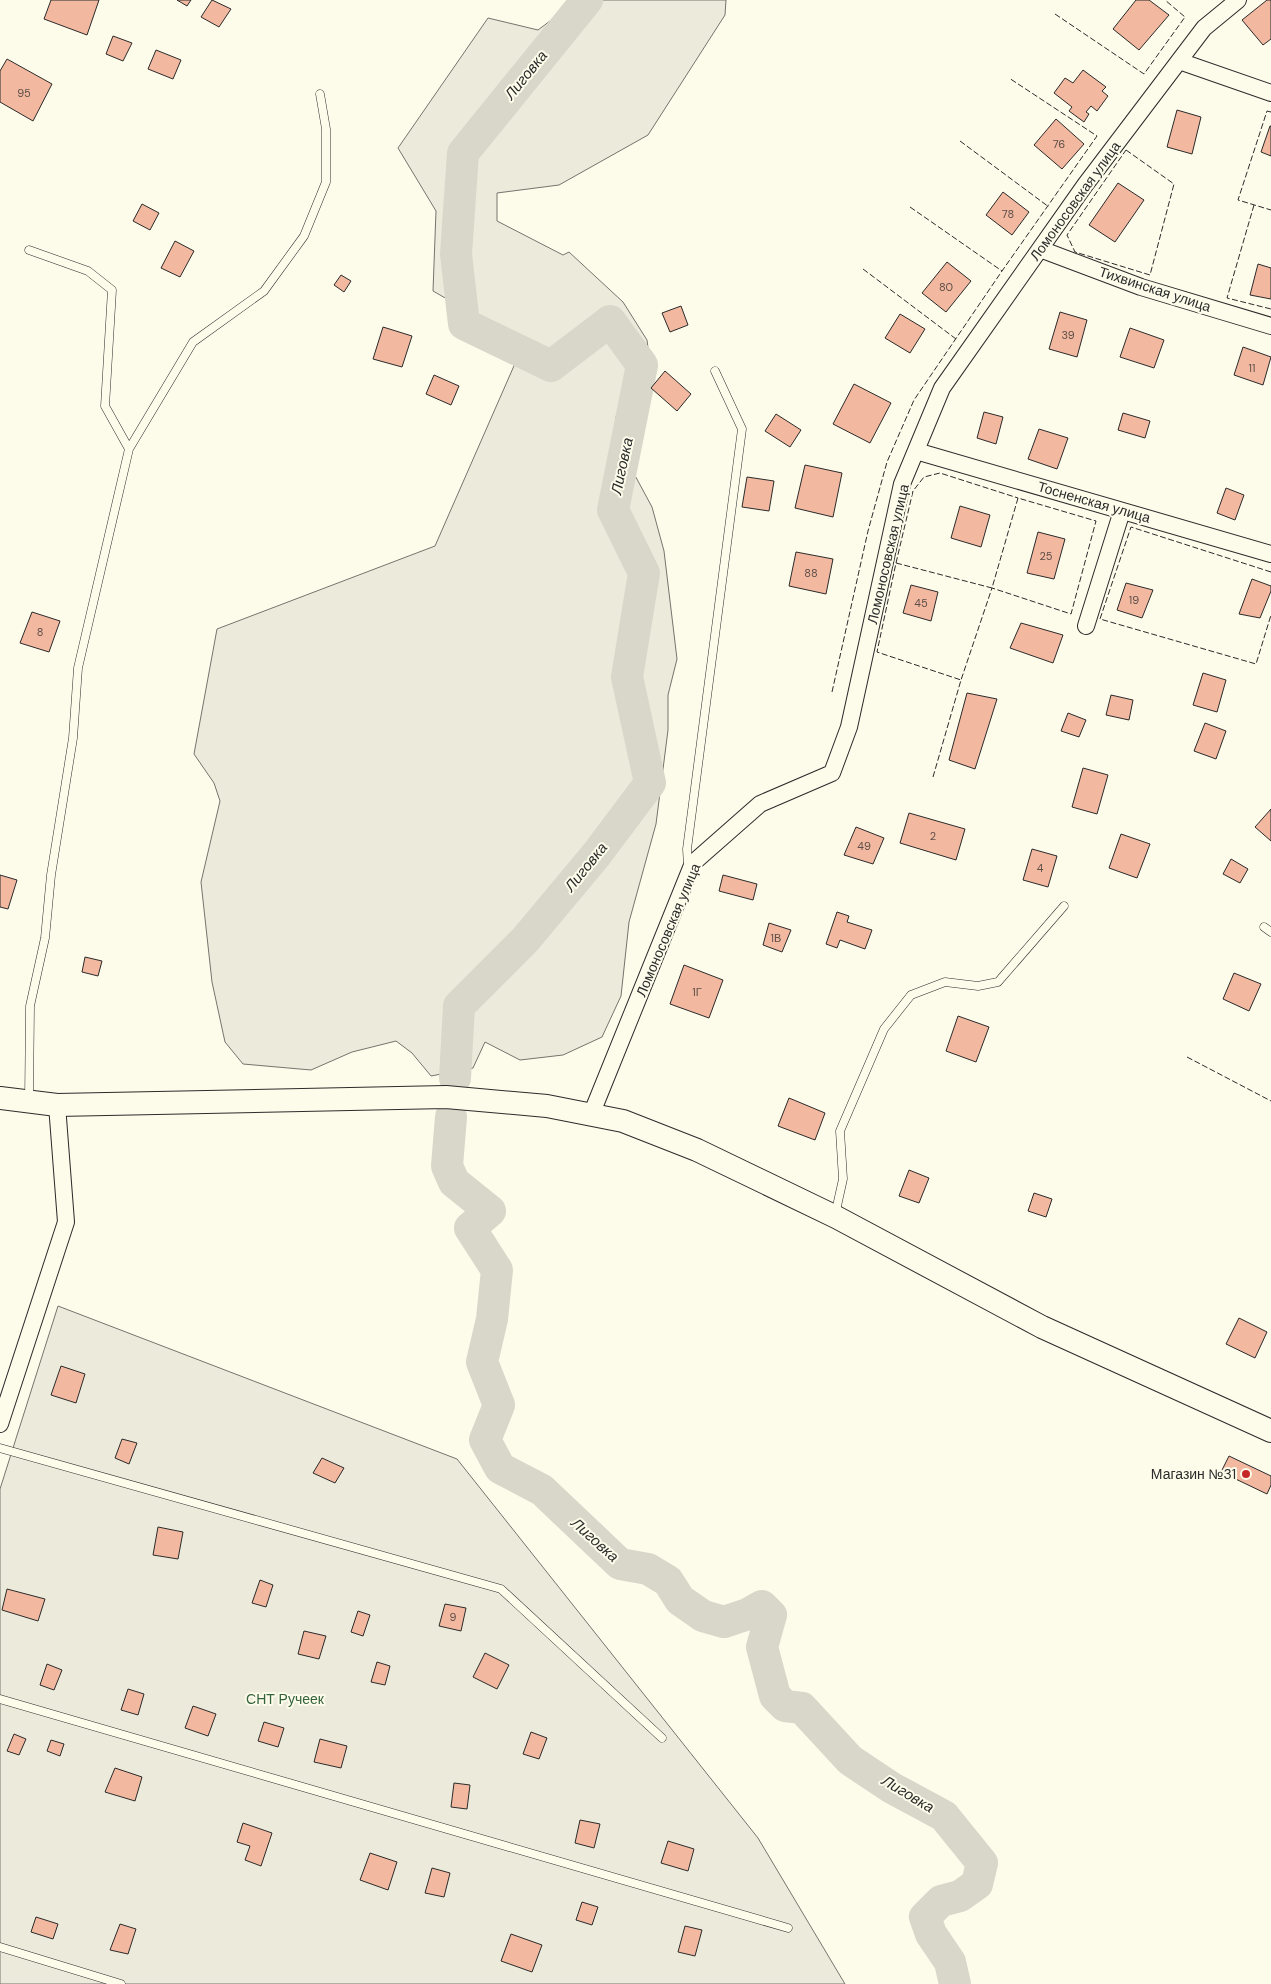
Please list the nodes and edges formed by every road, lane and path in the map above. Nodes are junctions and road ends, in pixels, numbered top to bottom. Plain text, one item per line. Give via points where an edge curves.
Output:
1 (1238, 0) edge
2 (1179, 61) junction
3 (1271, 93) edge
4 (320, 94) dead end
5 (1040, 249) junction
6 (29, 250) dead end
7 (1271, 326) edge
8 (715, 371) dead end
9 (129, 449) junction
10 (916, 451) junction
11 (1122, 510) junction
12 (1271, 554) edge
13 (1086, 626) dead end
14 (688, 876) junction
15 (1064, 906) dead end
16 (1264, 926) dead end
17 (1271, 932) edge
18 (0, 1098) edge
19 (29, 1102) junction
20 (57, 1105) junction
21 (592, 1115) junction
22 (834, 1217) junction
23 (0, 1424) edge
24 (1271, 1431) edge
25 (0, 1448) edge
26 (0, 1699) edge
27 (662, 1738) dead end
28 (788, 1928) dead end
29 (0, 1947) edge
30 (121, 1984) edge

1 - 2 street, Ломоносовская улица via 1204,28
2 - 3 street
2 - 5 street, Ломоносовская улица
4 - 9 lane via 326,129 326,182 304,236 264,291 192,342
5 - 7 street, Тихвинская улица via 1141,288
5 - 10 street, Ломоносовская улица via 942,388
6 - 9 lane via 88,271 112,290 106,406
8 - 14 lane via 742,429 687,850
9 - 19 lane via 78,668 73,738 51,875 45,938 30,1006
10 - 11 street, Тосненская улица
10 - 14 street, Ломоносовская улица via 902,484 850,727 832,773 760,804 693,863
11 - 12 street, Тосненская улица
11 - 13 street
14 - 21 street, Ломоносовская улица
15 - 22 lane via 998,982 978,986 945,982 911,995 884,1029 840,1131 843,1179
16 - 17 lane
18 - 19 main road
19 - 20 main road
20 - 21 main road via 446,1098 547,1106
20 - 23 street via 66,1222
21 - 22 main road via 623,1121 697,1150
22 - 24 main road via 1042,1327
25 - 27 lane via 501,1588
26 - 28 lane
29 - 30 lane

